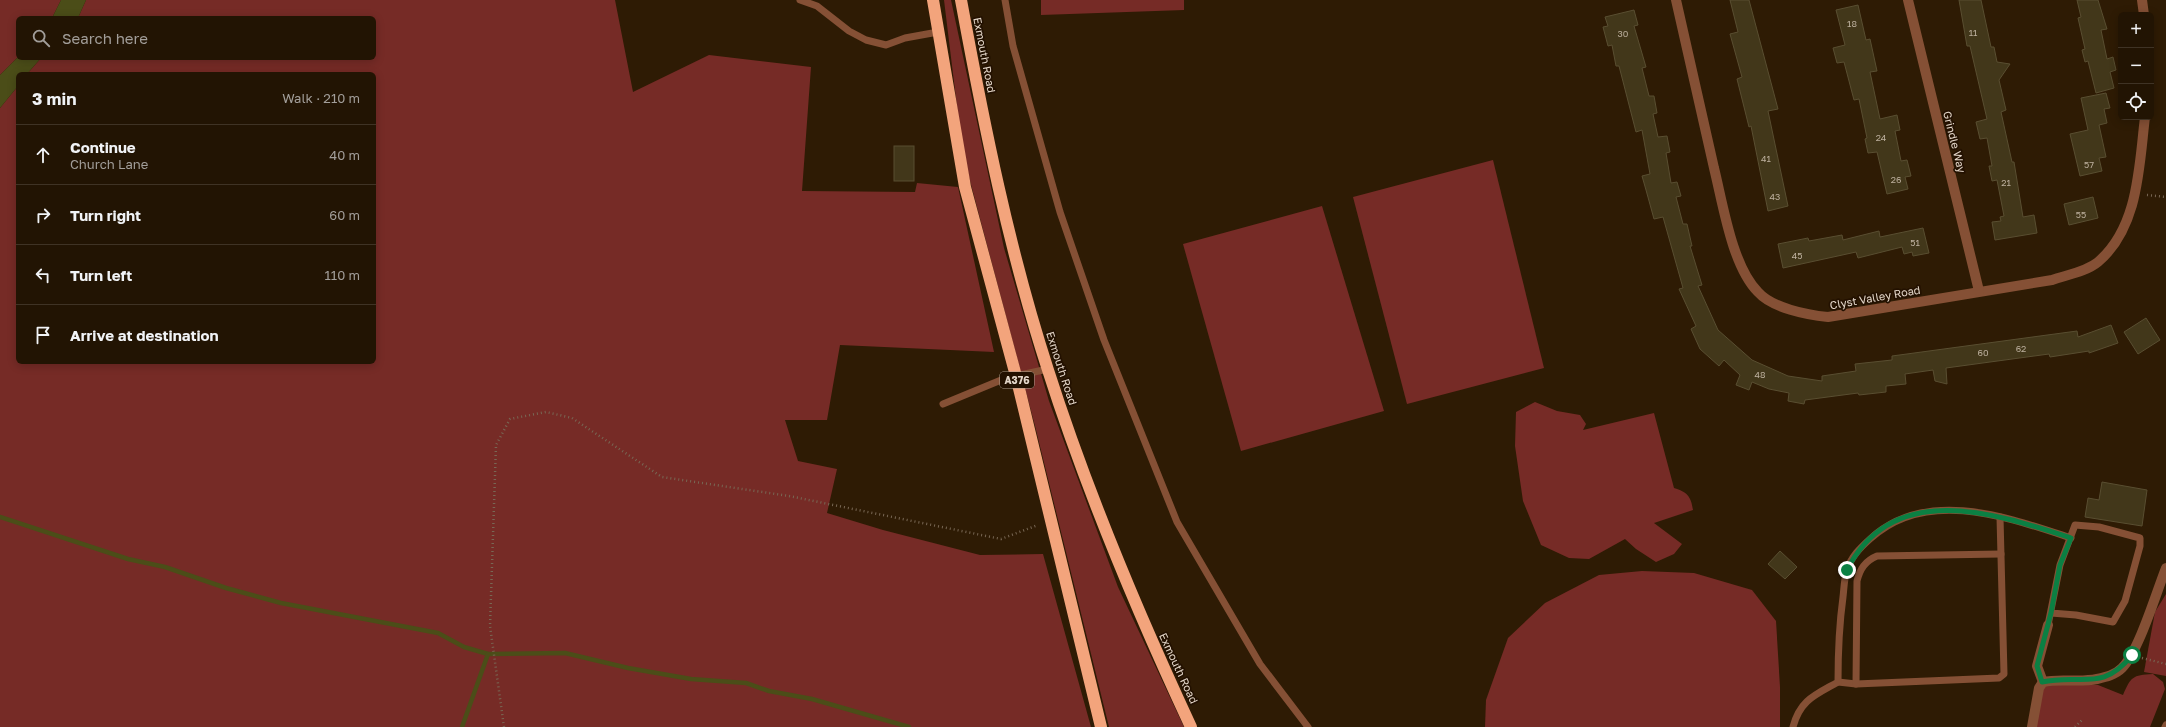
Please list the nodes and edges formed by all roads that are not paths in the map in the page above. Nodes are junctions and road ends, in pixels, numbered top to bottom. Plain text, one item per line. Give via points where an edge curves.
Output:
1 (800, 0) edge
2 (933, 0) edge
3 (961, 0) edge
4 (1005, 0) edge
5 (1676, 0) edge
6 (1908, 0) edge
7 (2142, 0) edge
8 (2144, 12) edge
9 (938, 32) junction
10 (2145, 120) edge
11 (1979, 291) junction
12 (1048, 369) junction
13 (1016, 376) junction
14 (943, 404) dead end
15 (2000, 517) junction
16 (2071, 538) junction
17 (2001, 554) junction
18 (2166, 568) edge
19 (2051, 613) junction
20 (2048, 625) joint
21 (1838, 682) junction
22 (2042, 682) junction
23 (1856, 684) junction
24 (1101, 727) edge
25 (1191, 727) edge
26 (1308, 727) edge
27 (1793, 727) edge
28 (2032, 727) edge

1 - 9 lane via 817,6 849,31 866,40 886,45 905,38
2 - 9 highway, A376
3 - 12 highway, Exmouth Road / A376 via 1010,236
4 - 26 lane via 1012,46 1060,212 1104,340 1177,522 1260,664
5 - 11 street, Clyst Valley Road via 1730,233 1747,280 1759,294 1782,306 1809,315 1828,317
6 - 11 street, Grindle Way
7 - 8 street
9 - 13 highway, A376 via 965,187
10 - 11 street, Clyst Valley Road via 2135,194 2124,229 2097,263 2052,280
12 - 13 lane
12 - 25 highway, Exmouth Road / A376 via 1124,577
13 - 14 lane via 981,387
13 - 24 highway, A376
15 - 16 lane
15 - 17 lane
15 - 21 lane via 1962,511 1924,511 1903,517 1880,530 1856,552 1846,577 1838,637
16 - 19 lane via 2060,565
16 - 19 lane via 2075,525 2140,538 2140,546 2124,601 2114,622
17 - 23 lane via 1878,556 1860,568 1857,581
17 - 23 lane via 2004,674 1999,678
18 - 22 street via 2132,655 2121,669 2111,675 2079,681
19 - 20 lane
20 - 22 street via 2037,666
21 - 23 lane
21 - 27 lane via 1808,699 1796,713
22 - 28 street

